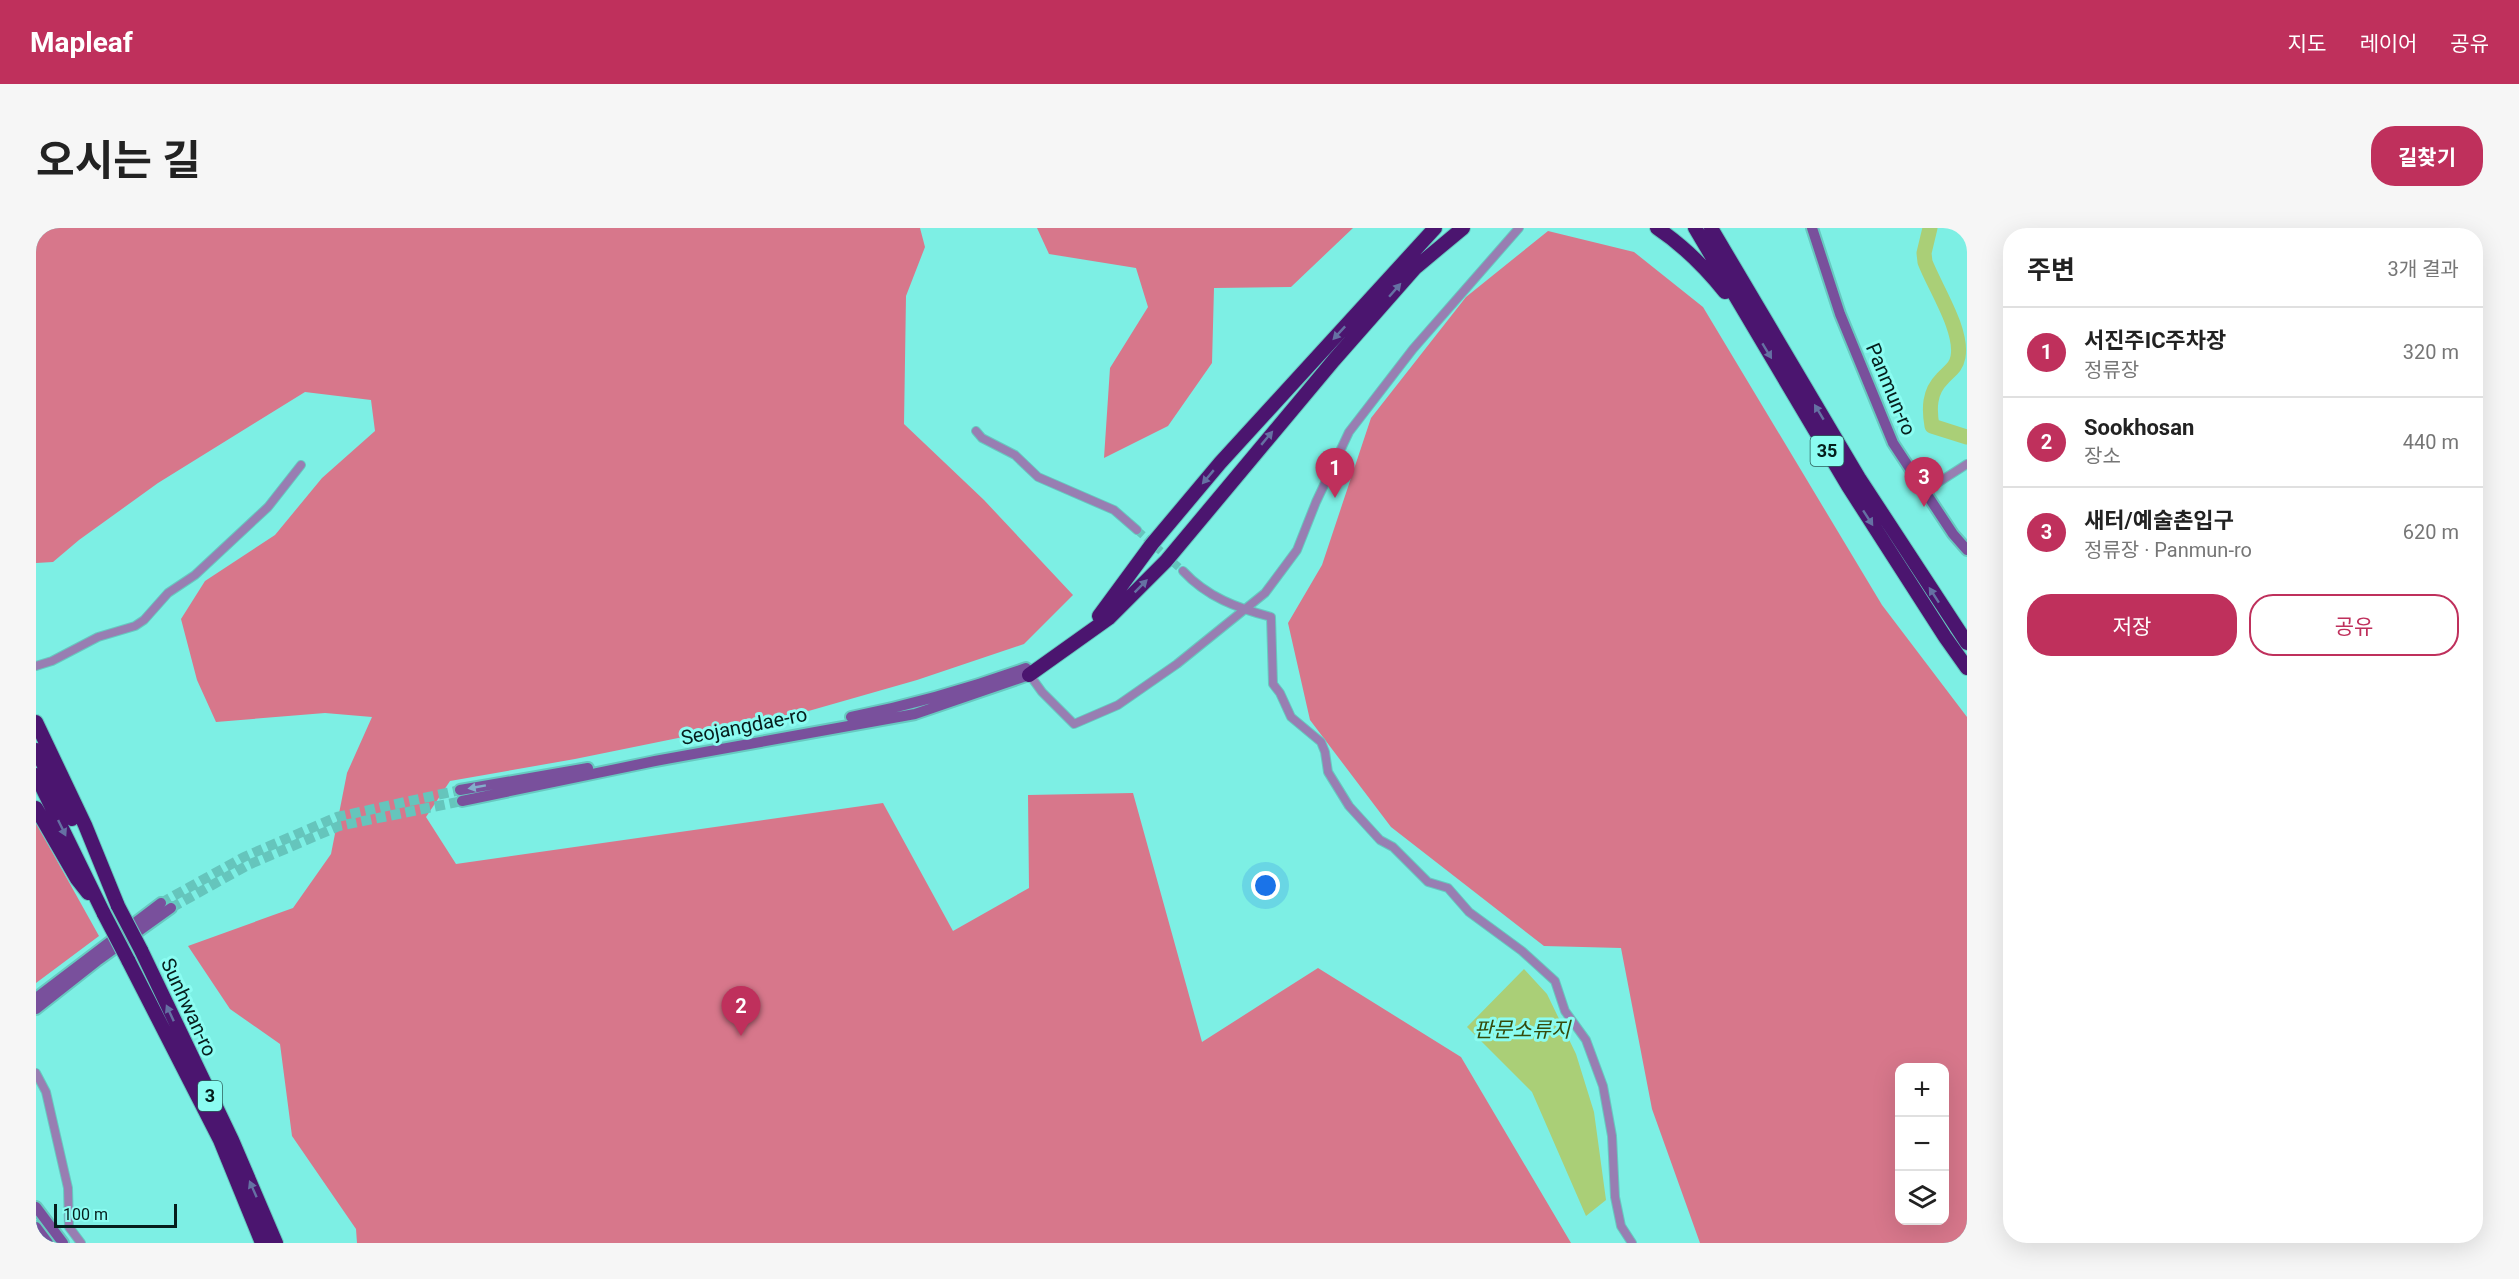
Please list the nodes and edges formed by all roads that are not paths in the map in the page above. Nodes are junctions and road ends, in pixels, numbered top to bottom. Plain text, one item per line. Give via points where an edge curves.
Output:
1 (1450, 228) edge
2 (1463, 228) edge
3 (1519, 228) edge
4 (1657, 228) edge
5 (1695, 228) edge
6 (1710, 228) edge
7 (1812, 228) edge
8 (1435, 229) edge
9 (1415, 268) junction
10 (1754, 328) junction
11 (976, 431) dead end
12 (1967, 464) edge
13 (301, 465) dead end
14 (1925, 491) junction
15 (1137, 530) tunnel mouth
16 (1967, 550) edge
17 (1183, 571) tunnel mouth
18 (1245, 610) junction
19 (1967, 643) edge
20 (36, 666) edge
21 (1967, 668) edge
22 (1028, 671) junction
23 (36, 722) edge
24 (36, 750) edge
25 (36, 775) edge
26 (461, 796) tunnel mouth
27 (36, 808) edge
28 (118, 906) junction
29 (104, 914) junction
30 (36, 998) edge
31 (36, 1009) edge
32 (36, 1073) edge
33 (36, 1208) edge
34 (36, 1227) edge
35 (48, 1243) edge
36 (63, 1243) edge
37 (81, 1243) edge
38 (262, 1243) edge
39 (276, 1243) edge
40 (1632, 1243) edge

1 - 9 highway
2 - 9 highway
3 - 18 street via 1413,349 1349,432 1297,550 1265,593
4 - 10 highway via 1697,259
5 - 10 highway, 35
19 -> 6 highway, 35 via 1859,478
7 - 14 street, Panmun-ro via 1840,314 1893,443
8 -> 22 highway via 1220,463 1152,544 1104,612
22 -> 9 highway via 1109,618 1166,561
10 -> 21 highway, 35 via 1848,486
11 - 15 street via 1015,455 1038,477 1114,510
12 - 14 street
13 - 20 street via 268,507 195,574 168,593 144,620
14 - 16 street, Panmun-ro
17 - 18 street via 1212,596
18 - 22 street via 1118,705 1074,724 1042,692
18 - 40 street via 1271,617 1273,684 1291,717 1321,742 1328,772 1349,806 1380,840 1393,846 1428,882 1448,888 1470,912 1555,981 1565,1011 1586,1040 1603,1086 1612,1136 1615,1197 1621,1226
22 - 26 street, Seojangdae-ro via 910,706
23 - 28 highway
24 - 28 highway, 3
25 -> 29 highway, 3
27 - 29 highway via 77,879
39 -> 28 highway, Sunhwan-ro / 3, bridge via 232,1140
29 - 38 highway, Sunhwan-ro / 3, bridge via 220,1140
30 - 31 street via 166,906
32 - 37 street via 46,1092 68,1188 69,1227
33 - 36 street
34 - 35 street

